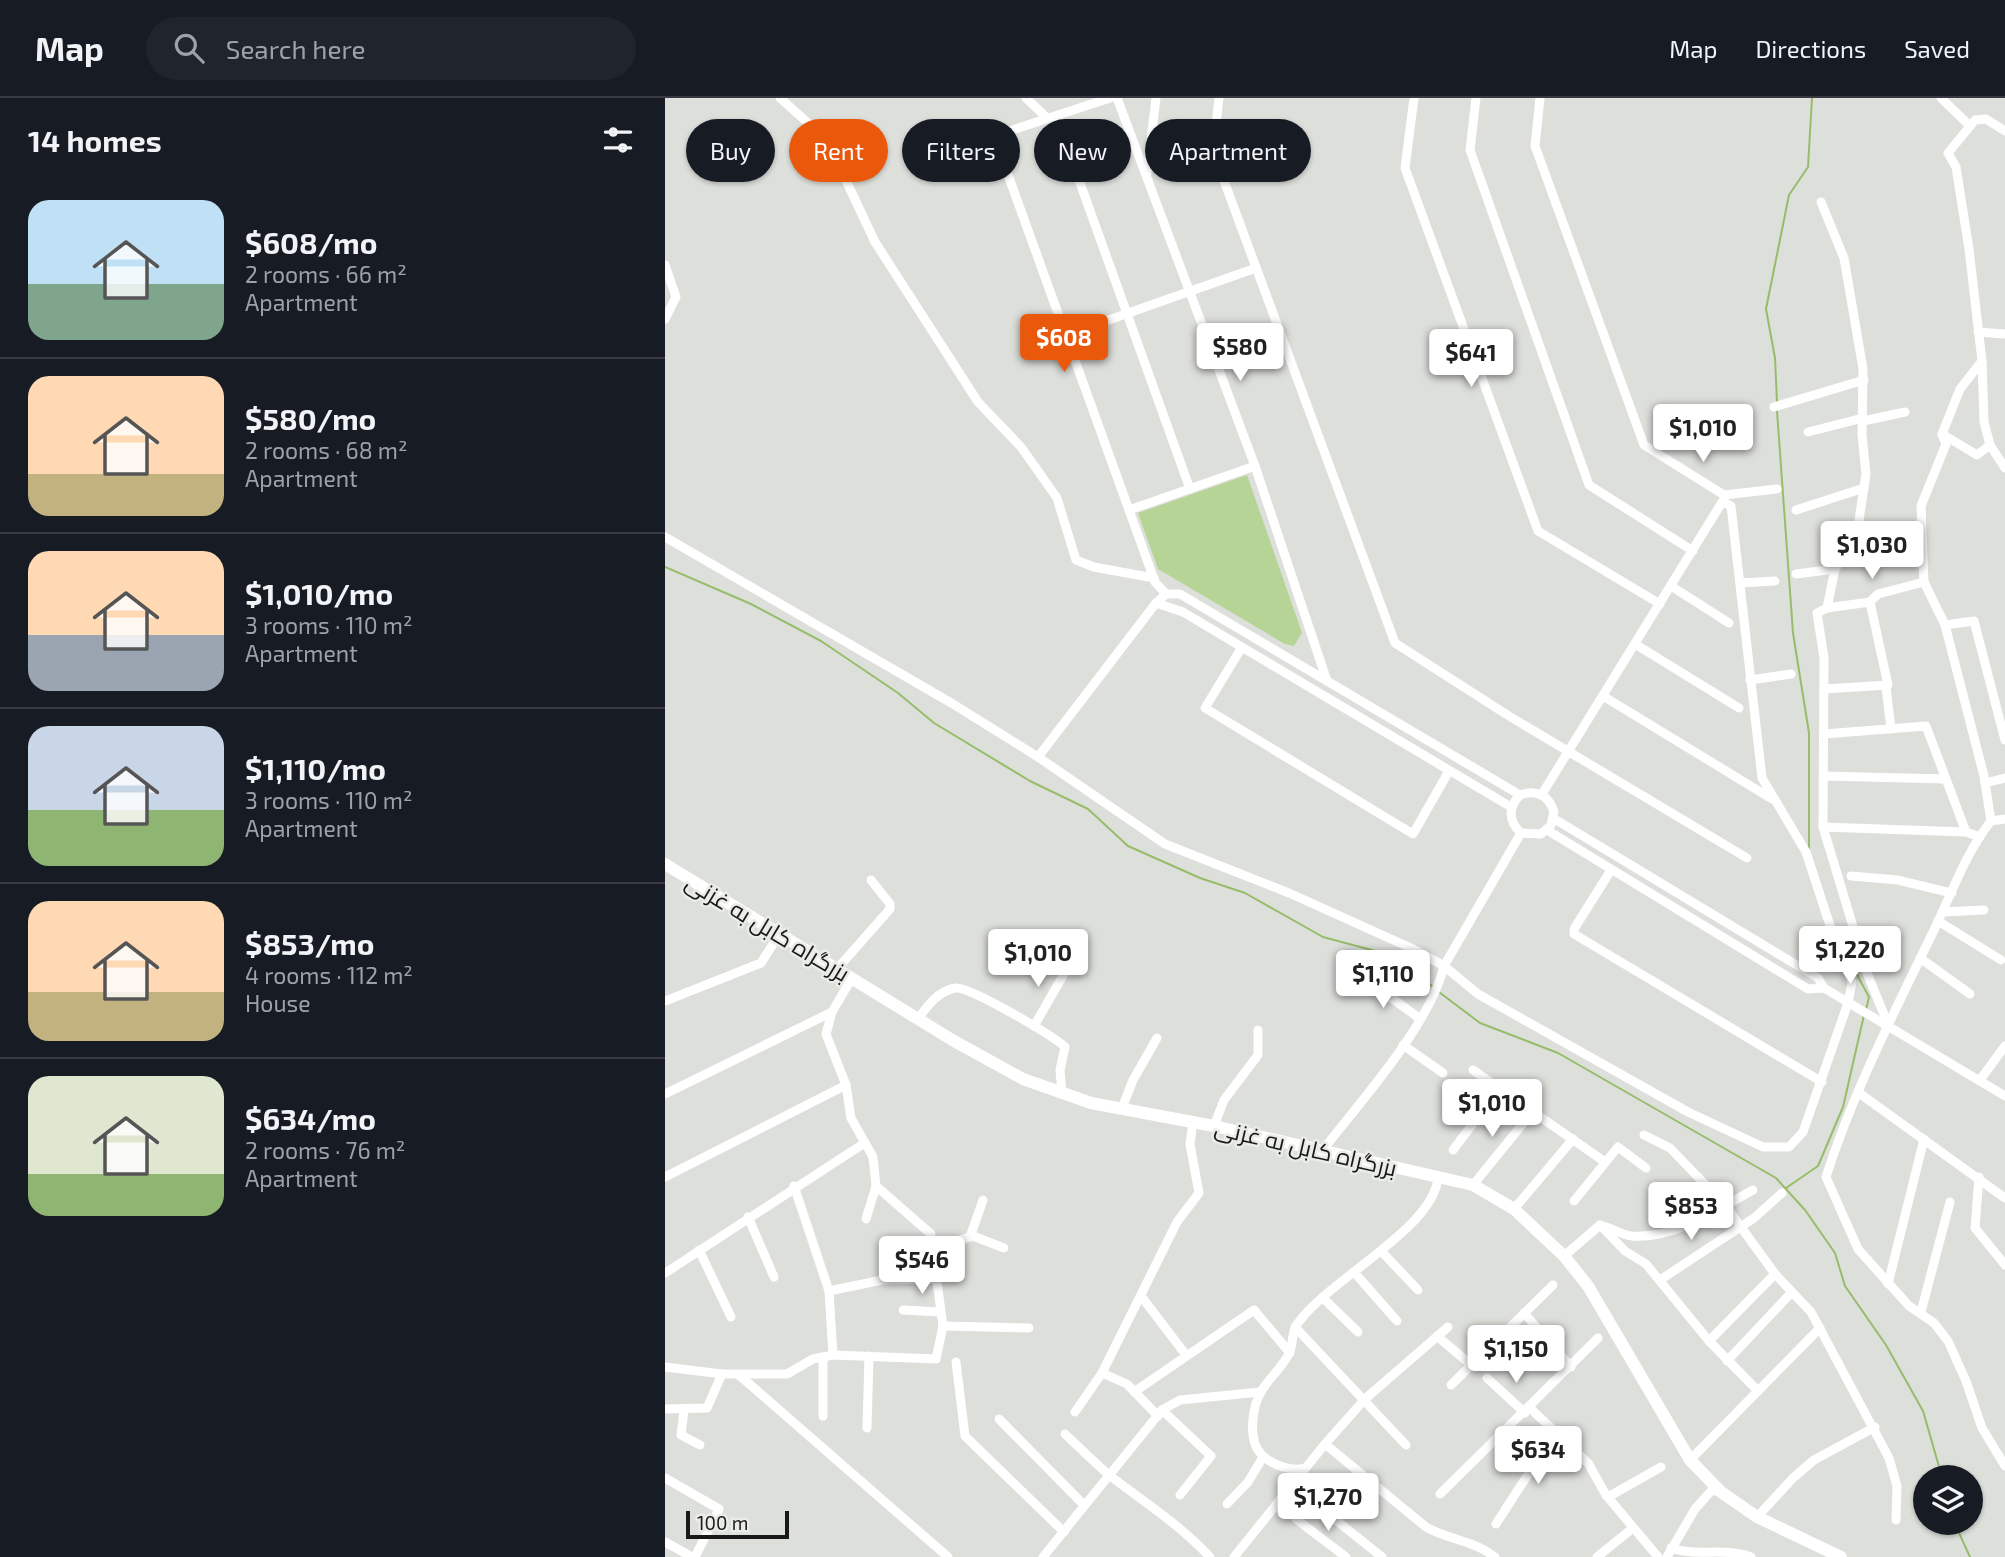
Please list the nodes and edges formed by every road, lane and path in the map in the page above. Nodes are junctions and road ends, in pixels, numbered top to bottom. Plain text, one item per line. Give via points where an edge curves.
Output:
1 (780, 98) edge
2 (1026, 98) edge
3 (1110, 98) edge
4 (1117, 98) edge
5 (1156, 98) edge
6 (1219, 98) edge
7 (1414, 98) edge
8 (1476, 98) edge
9 (1541, 98) edge
10 (1941, 98) edge
11 (1051, 117) junction
12 (1154, 119) edge
13 (1970, 126) junction
14 (2005, 131) edge
15 (1145, 172) edge
16 (1149, 182) edge
17 (1821, 202) dead end
18 (665, 265) edge
19 (1256, 268) junction
20 (1190, 292) junction
21 (1127, 314) junction
22 (665, 319) edge
23 (1979, 331) junction
24 (2005, 334) edge
25 (1066, 335) junction
26 (1982, 361) junction
27 (1864, 380) junction
28 (1774, 407) dead end
29 (1905, 412) dead end
30 (1863, 419) junction
31 (1808, 432) dead end
32 (1942, 434) junction
33 (1990, 445) junction
34 (1255, 466) junction
35 (2005, 468) edge
36 (1864, 488) junction
37 (1190, 489) junction
38 (1777, 489) dead end
39 (1724, 498) junction
40 (1129, 510) junction
41 (1796, 510) dead end
42 (665, 537) edge
43 (1693, 551) junction
44 (1835, 569) junction
45 (1795, 574) dead end
46 (1154, 578) junction
47 (1775, 580) dead end
48 (1924, 582) junction
49 (1740, 583) junction
50 (1671, 586) junction
51 (1166, 594) junction
52 (1156, 603) junction
53 (1870, 603) junction
54 (1660, 604) junction
55 (1827, 608) junction
56 (1729, 622) dead end
57 (1945, 625) junction
58 (1635, 644) junction
59 (1242, 647) junction
60 (1791, 674) dead end
61 (1750, 680) junction
62 (1328, 681) junction
63 (1886, 687) junction
64 (1824, 689) junction
65 (1603, 696) junction
66 (1739, 708) dead end
67 (1891, 729) junction
68 (1824, 734) junction
69 (2005, 740) edge
70 (1569, 751) junction
71 (1038, 757) junction
72 (1449, 771) junction
73 (1823, 776) junction
74 (2005, 778) edge
75 (1945, 779) junction
76 (1985, 783) junction
77 (1542, 794) junction
78 (1520, 795) junction
79 (1774, 800) junction
80 (1511, 807) junction
81 (1553, 818) junction
82 (2005, 819) edge
83 (1991, 821) junction
84 (1823, 827) junction
85 (1547, 830) junction
86 (1966, 832) junction
87 (1521, 833) junction
88 (1980, 837) junction
89 (1747, 858) dead end
90 (667, 868) edge
91 (1611, 870) junction
92 (1851, 876) dead end
93 (871, 880) dead end
94 (1952, 893) junction
95 (1984, 910) dead end
96 (1940, 917) junction
97 (780, 933) junction
98 (1920, 958) junction
99 (2001, 960) dead end
100 (1444, 966) junction
101 (1068, 967) dead end
102 (837, 969) junction
103 (852, 978) junction
104 (1364, 978) dead end
105 (1824, 988) junction
106 (1970, 993) dead end
107 (665, 1001) edge
108 (1848, 1003) junction
109 (832, 1012) junction
110 (1421, 1015) junction
111 (918, 1019) junction
112 (1888, 1024) junction
113 (1034, 1026) junction
114 (1258, 1030) dead end
115 (1157, 1038) dead end
116 (1403, 1045) junction
117 (2005, 1046) edge
118 (1472, 1070) dead end
119 (1443, 1073) dead end
120 (1980, 1080) junction
121 (1822, 1082) junction
122 (846, 1085) junction
123 (1500, 1088) junction
124 (1062, 1093) junction
125 (1859, 1093) junction
126 (665, 1094) edge
127 (2005, 1096) edge
128 (1122, 1108) junction
129 (1534, 1110) junction
130 (1193, 1122) junction
131 (1214, 1126) junction
132 (1644, 1135) dead end
133 (1573, 1139) junction
134 (1924, 1139) junction
135 (863, 1144) junction
136 (1453, 1150) dead end
137 (1322, 1151) junction
138 (1605, 1162) junction
139 (1646, 1168) dead end
140 (665, 1177) edge
141 (1979, 1177) junction
142 (1439, 1178) junction
143 (1473, 1185) junction
144 (794, 1186) junction
145 (876, 1186) junction
146 (1753, 1190) dead end
147 (1782, 1193) dead end
148 (2005, 1198) edge
149 (983, 1200) dead end
150 (1574, 1201) dead end
151 (1950, 1202) dead end
152 (1725, 1205) junction
153 (1514, 1209) junction
154 (748, 1217) junction
155 (866, 1219) dead end
156 (1600, 1225) junction
157 (1739, 1228) junction
158 (970, 1237) junction
159 (932, 1240) junction
160 (1005, 1248) dead end
161 (699, 1250) junction
162 (1381, 1251) junction
163 (1564, 1256) junction
164 (2005, 1265) edge
165 (1354, 1272) junction
166 (665, 1273) edge
167 (1775, 1274) junction
168 (774, 1277) dead end
169 (939, 1279) junction
170 (1660, 1280) junction
171 (1888, 1284) junction
172 (1553, 1285) dead end
173 (1418, 1290) dead end
174 (829, 1291) junction
175 (1792, 1292) junction
176 (1142, 1296) junction
177 (1323, 1297) junction
178 (903, 1310) dead end
179 (940, 1312) junction
180 (1921, 1312) junction
181 (1524, 1313) junction
182 (731, 1317) dead end
183 (1397, 1321) dead end
184 (943, 1326) junction
185 (1295, 1327) junction
186 (1448, 1327) dead end
187 (1029, 1328) dead end
188 (1820, 1328) junction
189 (1358, 1332) dead end
190 (1437, 1336) junction
191 (1598, 1338) dead end
192 (1709, 1341) junction
193 (1290, 1353) junction
194 (1186, 1354) junction
195 (828, 1356) junction
196 (869, 1356) junction
197 (1727, 1361) junction
198 (955, 1362) dead end
199 (1470, 1364) junction
200 (665, 1367) edge
201 (1571, 1367) junction
202 (1102, 1373) junction
203 (722, 1374) junction
204 (739, 1375) junction
205 (1487, 1378) dead end
206 (1451, 1385) dead end
207 (1758, 1391) junction
208 (1134, 1392) junction
209 (1260, 1392) junction
210 (1365, 1399) junction
211 (665, 1409) edge
212 (684, 1410) junction
213 (1527, 1411) junction
214 (1075, 1412) dead end
215 (1160, 1413) junction
216 (823, 1416) dead end
217 (999, 1419) dead end
218 (1875, 1427) junction
219 (867, 1428) dead end
220 (1556, 1431) junction
221 (1065, 1434) dead end
222 (700, 1444) dead end
223 (1325, 1444) junction
224 (1406, 1446) dead end
225 (1263, 1457) junction
226 (1690, 1460) junction
227 (2005, 1466) edge
228 (1661, 1467) dead end
229 (1305, 1468) junction
230 (1110, 1475) junction
231 (665, 1478) edge
232 (1296, 1488) junction
233 (1721, 1492) junction
234 (1440, 1494) dead end
235 (1180, 1495) dead end
236 (1608, 1497) junction
237 (1227, 1504) dead end
238 (1084, 1505) junction
239 (1757, 1517) junction
240 (1896, 1520) dead end
241 (1496, 1524) dead end
242 (1633, 1528) junction
243 (1064, 1532) junction
244 (665, 1542) edge
245 (1669, 1553) edge
246 (1490, 1556) edge
247 (693, 1557) edge
248 (948, 1557) edge
249 (1044, 1557) edge
250 (1210, 1557) edge
251 (1234, 1557) edge
252 (1346, 1557) edge
253 (1382, 1557) edge
254 (1597, 1557) edge
255 (1658, 1557) edge
256 (1751, 1557) edge
257 (1841, 1557) edge

1 - 46 street via 827,140 876,242 978,402 1021,447 1057,498 1076,560
2 - 11 street
3 - 11 street
4 - 15 street
5 - 12 street
6 - 19 street via 1213,151
7 - 54 street via 1405,168 1538,531
8 - 43 street via 1470,150 1589,485
9 - 39 street via 1535,146 1644,444
10 - 13 street
11 - 21 street
11 - 25 street via 994,136
13 - 14 street via 1986,119
13 - 23 street via 1948,153 1956,167
16 - 20 street
17 - 27 street via 1844,258
18 - 22 street via 675,297
19 - 20 street
19 - 70 street via 1395,643
20 - 21 street
20 - 34 street
21 - 25 street
21 - 37 street
23 - 24 street
23 - 26 street
25 - 40 street
26 - 32 street via 1960,389
26 - 33 street via 1984,422
27 - 28 street
27 - 30 street
29 - 30 street
30 - 31 street
30 - 36 street
32 - 33 street via 1977,455
32 - 48 street via 1946,444 1921,506
33 - 35 street
34 - 37 street
34 - 62 street
36 - 41 street
36 - 44 street via 1856,540
37 - 40 street
38 - 39 street
39 - 43 street
39 - 49 street via 1731,506
40 - 46 street
42 - 71 street
43 - 50 street
44 - 45 street
44 - 55 street
46 - 51 street
47 - 49 street
48 - 53 street via 1878,594
48 - 57 street
49 - 61 street
50 - 54 street
50 - 56 street
51 - 52 street
51 - 62 street via 1180,594
52 - 59 street via 1184,612
52 - 71 street
53 - 55 street
53 - 63 street
54 - 58 street
55 - 64 street via 1817,613
57 - 69 street via 1974,621
57 - 76 street
58 - 65 street
58 - 66 street
59 - 72 street
59 - 72 street via 1205,708 1413,834
60 - 61 street
61 - 79 street via 1762,778
62 - 78 street
63 - 64 street
63 - 67 street
64 - 68 street
65 - 70 street
65 - 79 street
67 - 68 street
67 - 75 street via 1926,726
68 - 73 street
70 - 77 street
70 - 89 street
71 - 100 street via 1165,844 1289,892
72 - 80 street
73 - 75 street
73 - 84 street
74 - 76 street
75 - 86 street
76 - 83 street
77 - 78 street
77 - 81 street via 1552,805
78 - 80 street
79 - 108 street via 1806,852 1852,982
80 - 87 street via 1511,821
81 - 85 street
81 - 105 street via 1818,978
82 - 83 street
83 - 88 street
84 - 86 street
84 - 112 street via 1867,973
85 - 87 street via 1534,836
85 - 91 street
86 - 88 street
87 - 100 street
88 - 94 street
90 - 97 highway, بزرگراه کابل به غزنی
91 - 105 street via 1808,989
91 - 121 street via 1574,934
92 - 94 street via 1898,880
93 - 102 street via 890,909
94 - 96 street
95 - 96 street
96 - 98 street
96 - 99 street
97 - 102 highway, بزرگراه کابل به غزنی
97 - 107 street via 761,963
98 - 106 street
98 - 112 street
100 - 110 street
100 - 121 street via 1478,994 1688,1112 1763,1147 1789,1147 1798,1141
101 - 113 street
102 - 103 highway, بزرگراه کابل به غزنی
103 - 109 street
103 - 111 highway, بزرگراه کابل به غزنی
104 - 110 street
105 - 108 street
108 - 112 street
108 - 121 street
109 - 122 street via 827,1034
109 - 126 street
110 - 116 street
111 - 113 street via 930,1001 961,988
111 - 124 highway, بزرگراه کابل به غزنی via 1023,1079
112 - 120 street
112 - 125 street
113 - 124 street via 1065,1047
114 - 131 street via 1258,1055 1224,1100
115 - 128 street
116 - 119 street
116 - 137 street
117 - 120 street
118 - 123 street
120 - 127 street
122 - 135 street via 851,1118
122 - 140 street
123 - 129 street
123 - 136 street
124 - 128 highway, بزرگراه کابل به غزنی
125 - 134 street
125 - 171 street via 1826,1177 1852,1241
128 - 130 highway, بزرگراه کابل به غزنی
129 - 133 street
129 - 143 street
130 - 131 highway, بزرگراه کابل به غزنی
130 - 176 street via 1190,1144 1199,1193 1177,1222
131 - 137 highway, بزرگراه کابل به غزنی
132 - 152 street via 1669,1149
133 - 138 street
133 - 153 street
134 - 141 street
134 - 171 street
135 - 144 street
135 - 145 street via 873,1157
137 - 142 highway, بزرگراه کابل به غزنی
138 - 139 street via 1618,1147
138 - 150 street
141 - 148 street
141 - 164 street via 1975,1228
142 - 143 highway, بزرگراه کابل به غزنی
142 - 162 street via 1436,1191 1415,1218
143 - 153 highway, بزرگراه کابل به غزنی
144 - 154 street
144 - 174 street
145 - 155 street
145 - 159 street
146 - 152 street
147 - 157 street
149 - 158 street
151 - 180 street
152 - 156 street via 1662,1235 1630,1236
152 - 157 street
153 - 163 highway, بزرگراه کابل به غزنی
154 - 161 street
154 - 168 street
156 - 163 street
156 - 170 street
157 - 167 street
157 - 170 street
158 - 159 street
158 - 160 street
159 - 169 street
161 - 166 street
161 - 182 street
162 - 165 street
162 - 173 street
163 - 226 highway, بزرگراه کابل به غزنی via 1588,1286
165 - 177 street
165 - 183 street
167 - 175 street
167 - 192 street
169 - 174 street via 881,1280
169 - 179 street
170 - 192 street
171 - 180 street
172 - 181 street
174 - 195 street
175 - 188 street
175 - 197 street
176 - 194 street
176 - 202 street
177 - 185 street
177 - 189 street
178 - 179 street
179 - 184 street
180 - 227 street via 1948,1341 1982,1428
181 - 199 street
181 - 201 street
184 - 187 street
184 - 196 street via 936,1359
185 - 193 street
185 - 210 street
186 - 190 street
188 - 207 street
188 - 218 street
190 - 199 street
190 - 210 street
191 - 201 street
192 - 197 street
193 - 194 street via 1254,1310
193 - 209 street
194 - 208 street
195 - 196 street
195 - 204 street via 787,1374
195 - 216 street
196 - 219 street
197 - 207 street
198 - 243 street via 965,1436
199 - 206 street
200 - 203 street
201 - 213 street
202 - 208 street
202 - 214 street
203 - 204 street
203 - 212 street via 707,1408
204 - 248 street
205 - 213 street
207 - 226 street
208 - 215 street
209 - 215 street via 1180,1400
209 - 225 street via 1252,1432
210 - 223 street
210 - 224 street
211 - 212 street
212 - 222 street via 681,1435
213 - 220 street
213 - 234 street
215 - 230 street
215 - 235 street via 1211,1456
217 - 238 street
218 - 239 street via 1814,1460
218 - 240 street via 1897,1486
220 - 236 street via 1588,1463
220 - 241 street
221 - 230 street
223 - 229 street
223 - 246 street via 1426,1527 1476,1544
225 - 229 street via 1295,1471
225 - 237 street
226 - 233 highway, بزرگراه کابل به غزنی
228 - 236 street
229 - 232 street
230 - 238 street
230 - 250 street via 1143,1497
231 - 247 street via 719,1509
232 - 251 street
232 - 252 street via 1296,1519
232 - 253 street
233 - 239 highway, بزرگراه کابل به غزنی
233 - 245 street via 1712,1490 1695,1509
236 - 242 street
238 - 243 street
239 - 257 highway, بزرگراه کابل به غزنی
242 - 254 street
242 - 255 street
243 - 249 street
244 - 247 street
245 - 256 street via 1729,1550

